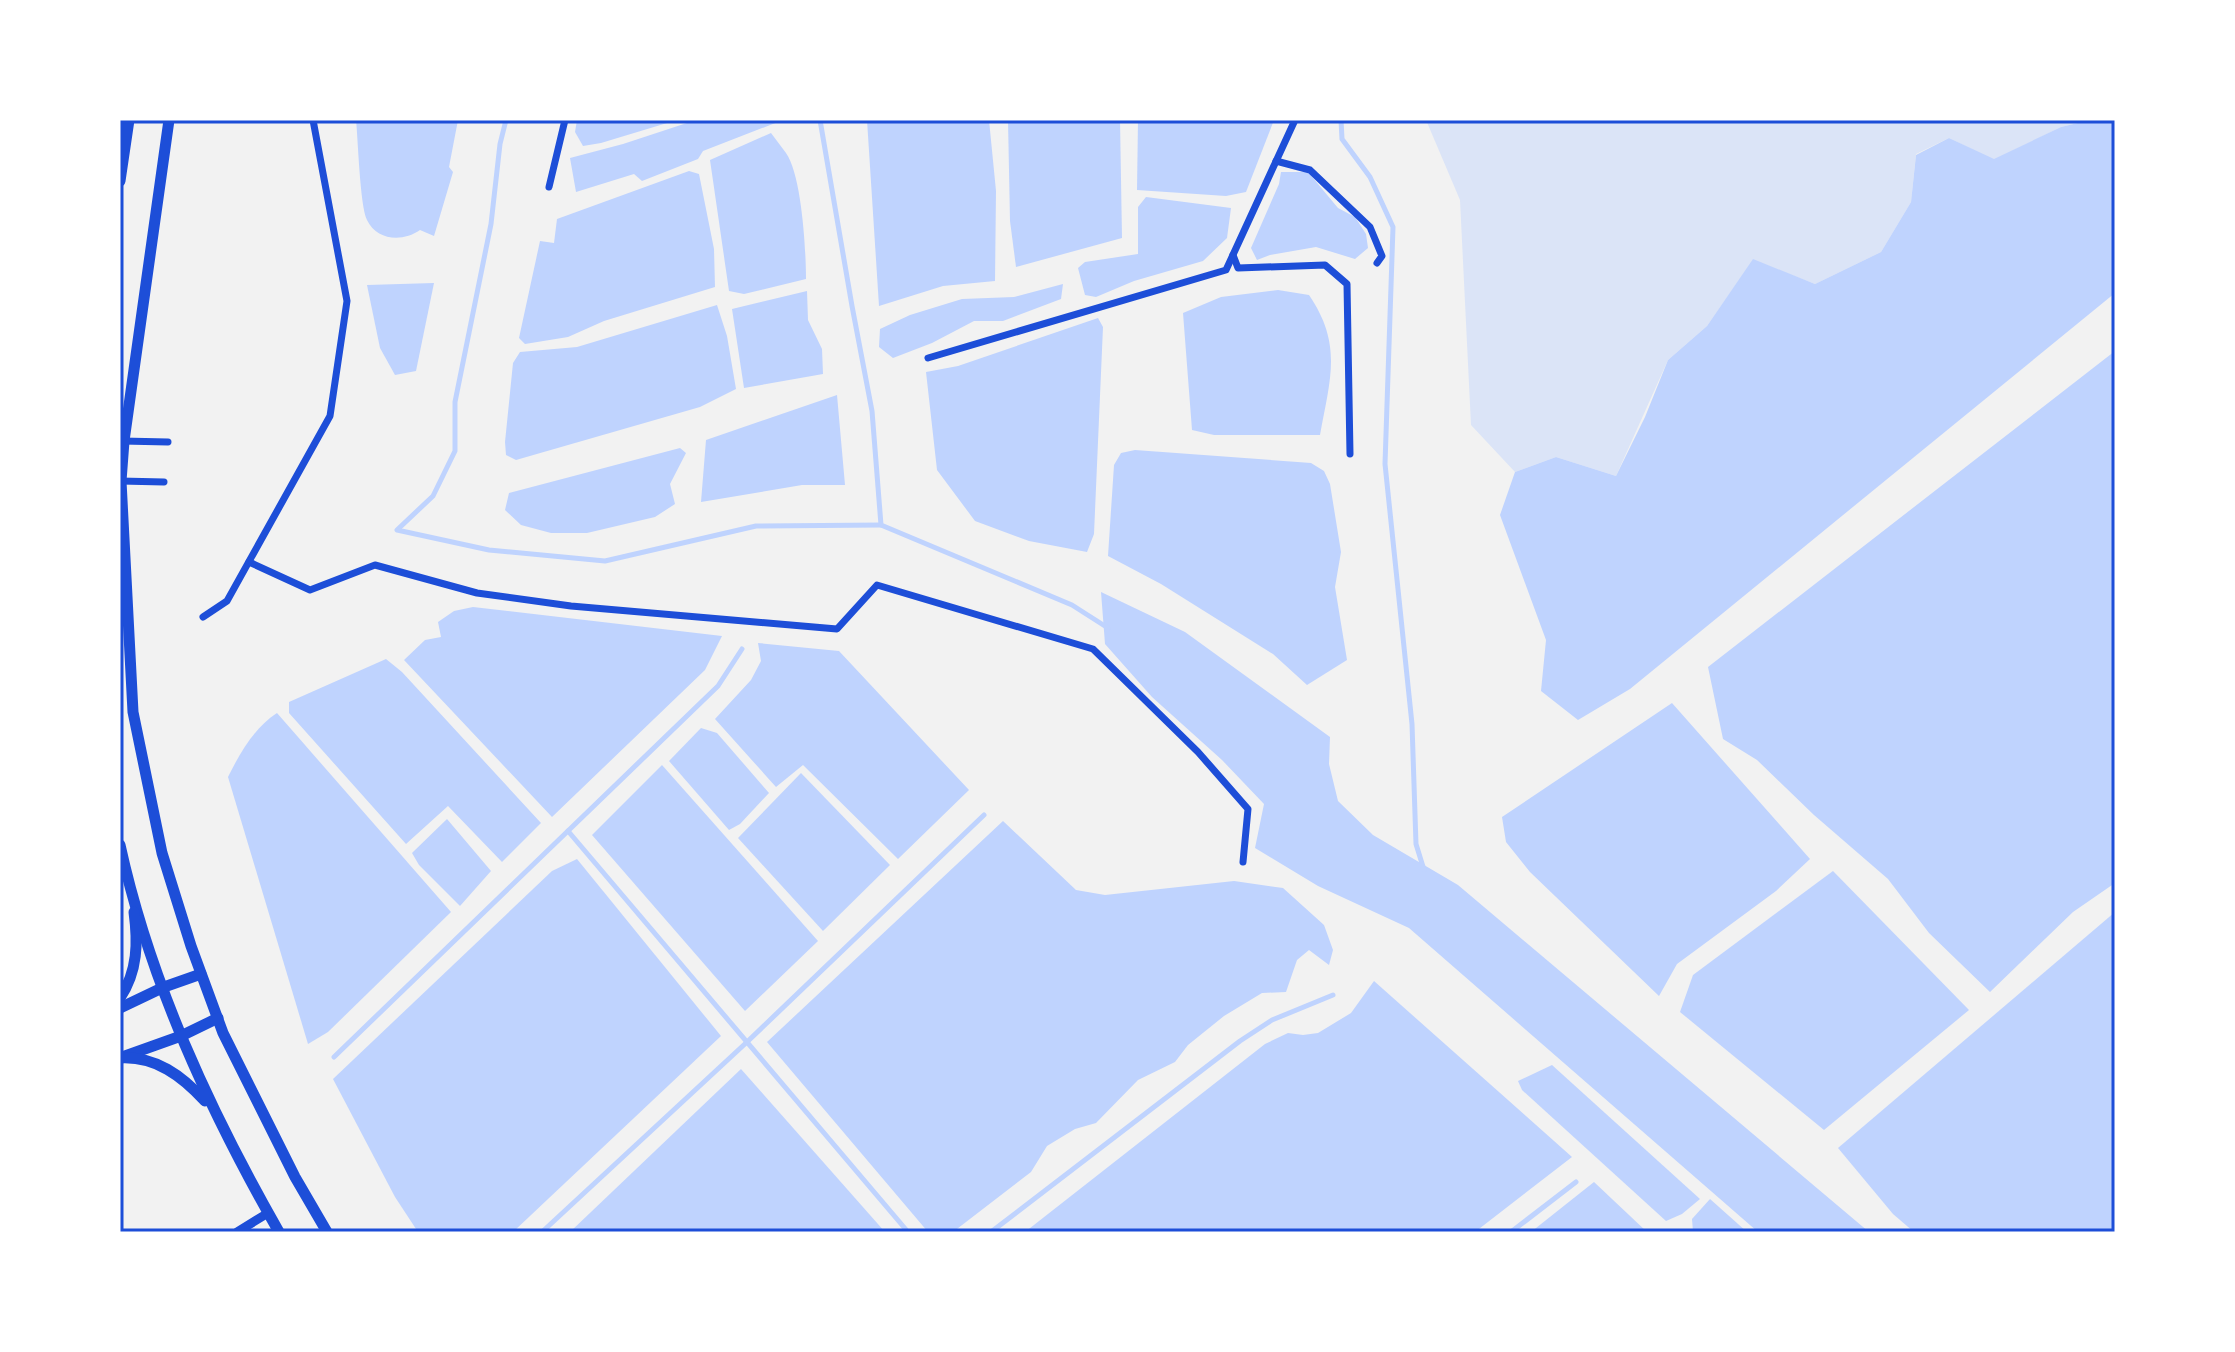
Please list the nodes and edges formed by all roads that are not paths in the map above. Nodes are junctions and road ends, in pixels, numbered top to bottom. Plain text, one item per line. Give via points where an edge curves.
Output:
1 (129, 120) edge
2 (169, 120) edge
3 (313, 120) edge
4 (565, 120) edge
5 (1295, 120) edge
6 (1276, 161) junction
7 (120, 181) edge
8 (549, 187) dead end
9 (1233, 255) junction
10 (1377, 263) dead end
11 (928, 358) dead end
12 (122, 441) edge
13 (168, 442) dead end
14 (1350, 454) dead end
15 (121, 481) edge
16 (164, 482) dead end
17 (249, 562) junction
18 (203, 617) dead end
19 (120, 845) edge
20 (1243, 862) dead end
21 (129, 880) junction
22 (201, 974) junction
23 (164, 987) junction
24 (120, 998) edge
25 (120, 1008) edge
26 (218, 1018) junction
27 (181, 1036) junction
28 (121, 1058) edge
29 (213, 1109) junction
30 (268, 1213) junction
31 (237, 1232) edge
32 (279, 1232) edge
33 (327, 1232) edge

1 - 7 main road
2 - 12 main road
3 - 17 street via 347,301 345,316 330,416
4 - 8 street
5 - 6 street
6 - 9 street
6 - 10 street via 1310,170 1370,227 1382,256
9 - 11 street via 1226,270
9 - 14 street via 1238,268 1325,265 1347,284
12 - 13 street
12 - 15 main road
15 - 16 street
15 - 22 main road via 133,712 162,853
17 - 18 street via 227,601
17 - 20 street via 310,590 375,565 477,593 837,629 877,585 1093,649 1248,809
19 - 21 main road
21 - 23 main road
21 - 24 main road via 137,940
22 - 23 main road
22 - 26 main road
23 - 25 main road
23 - 27 main road
26 - 27 main road
26 - 33 main road via 256,1104
27 - 28 main road
27 - 29 main road
28 - 29 main road via 160,1065 183,1078
29 - 30 main road
30 - 31 street
30 - 32 main road

